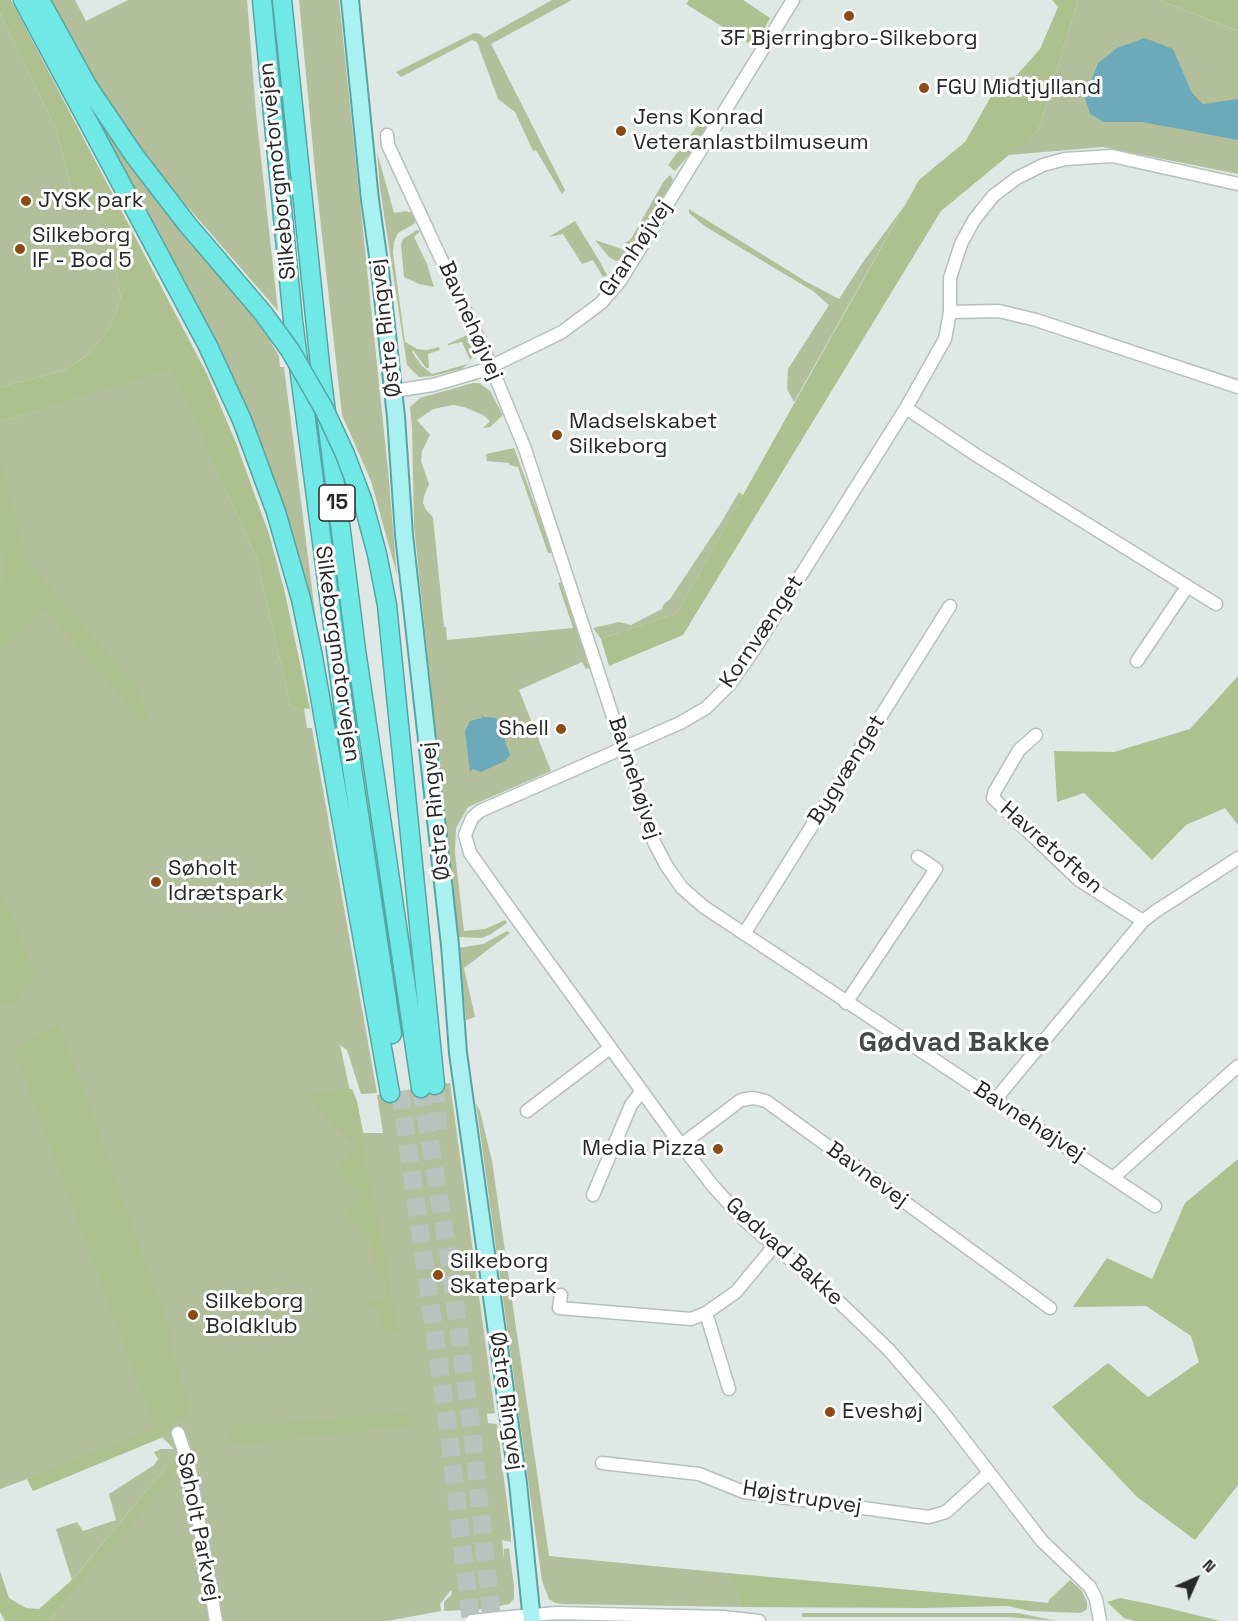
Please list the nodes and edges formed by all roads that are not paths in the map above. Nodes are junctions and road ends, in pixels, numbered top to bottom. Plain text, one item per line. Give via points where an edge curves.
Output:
1 (23, 0) edge
2 (38, 0) edge
3 (262, 0) edge
4 (282, 0) edge
5 (350, 0) edge
6 (793, 0) edge
7 (387, 135) dead end
8 (1238, 184) edge
9 (950, 312) junction
10 (491, 366) junction
11 (1238, 387) edge
12 (393, 391) junction
13 (906, 408) junction
14 (1187, 587) junction
15 (1216, 604) dead end
16 (950, 606) dead end
17 (1137, 661) dead end
18 (1036, 735) dead end
19 (624, 749) junction
20 (465, 835) joint
21 (918, 857) dead end
22 (1238, 858) edge
23 (1143, 921) junction
24 (744, 934) junction
25 (846, 1003) junction
26 (610, 1048) junction
27 (1238, 1066) edge
28 (642, 1091) junction
29 (995, 1100) junction
30 (527, 1111) dead end
31 (681, 1145) junction
32 (1114, 1177) junction
33 (592, 1195) dead end
34 (1155, 1206) dead end
35 (774, 1246) junction
36 (561, 1295) dead end
37 (1050, 1308) dead end
38 (706, 1313) junction
39 (729, 1389) dead end
40 (178, 1433) dead end
41 (602, 1463) dead end
42 (989, 1473) junction
43 (532, 1618) edge
44 (697, 1618) edge
45 (216, 1621) edge
46 (472, 1621) edge
47 (759, 1621) edge
48 (1100, 1621) edge

1 - 3 highway, Silkeborgmotorvejen / 15 via 208,346 242,420 276,512 313,657 395,1092 293,321
2 - 4 highway, Silkeborgmotorvejen / 15, bridge via 88,87 151,178 290,350 324,409 345,454 363,502 389,623 428,1087 358,661 323,388 300,190
5 - 12 main road, Østre Ringvej
6 - 10 street, Granhøjvej via 620,281 601,303 562,332
7 - 10 street, Bavnehøjvej via 388,146
8 - 9 street, Kornvænget via 1112,156 1065,159 1043,165 993,196 974,220 950,278
9 - 11 street via 999,311 1036,320
9 - 13 street, Kornvænget via 945,339
10 - 12 street, Granhøjvej via 433,385
10 - 19 street, Bavnehøjvej via 525,449
12 - 43 main road, Østre Ringvej via 458,1053 518,1483
13 - 14 street
13 - 19 street, Kornvænget via 730,684 706,708
14 - 15 street
14 - 17 street
16 - 24 street, Bygvænget
18 - 23 street, Havretoften via 1018,750 993,798 1080,880
19 - 20 street, Kornvænget via 480,811 472,818
19 - 24 street, Bavnehøjvej via 654,842 666,865 682,888
20 - 26 street, Gødvad Bakke via 470,853
21 - 25 street via 936,869
22 - 23 street
23 - 29 street
24 - 25 street, Bavnehøjvej
25 - 29 street, Bavnehøjvej
26 - 28 street, Gødvad Bakke
26 - 30 street
27 - 32 street
28 - 31 street, Gødvad Bakke
28 - 33 street via 631,1105
29 - 32 street, Bavnehøjvej
31 - 35 street, Gødvad Bakke via 741,1217
31 - 37 street, Bavnevej via 741,1100 766,1101
32 - 34 street, Bavnehøjvej
35 - 38 street via 736,1292
35 - 42 street, Gødvad Bakke via 889,1350
36 - 38 street via 559,1308 691,1319
38 - 39 street
40 - 45 street, Søholt Parkvej via 189,1466
41 - 42 street, Højstrupvej via 699,1474 744,1492 929,1517 946,1512
42 - 48 street, Gødvad Bakke via 1042,1542 1090,1587
43 - 44 street via 557,1613
43 - 46 street, bridge
44 - 47 street

